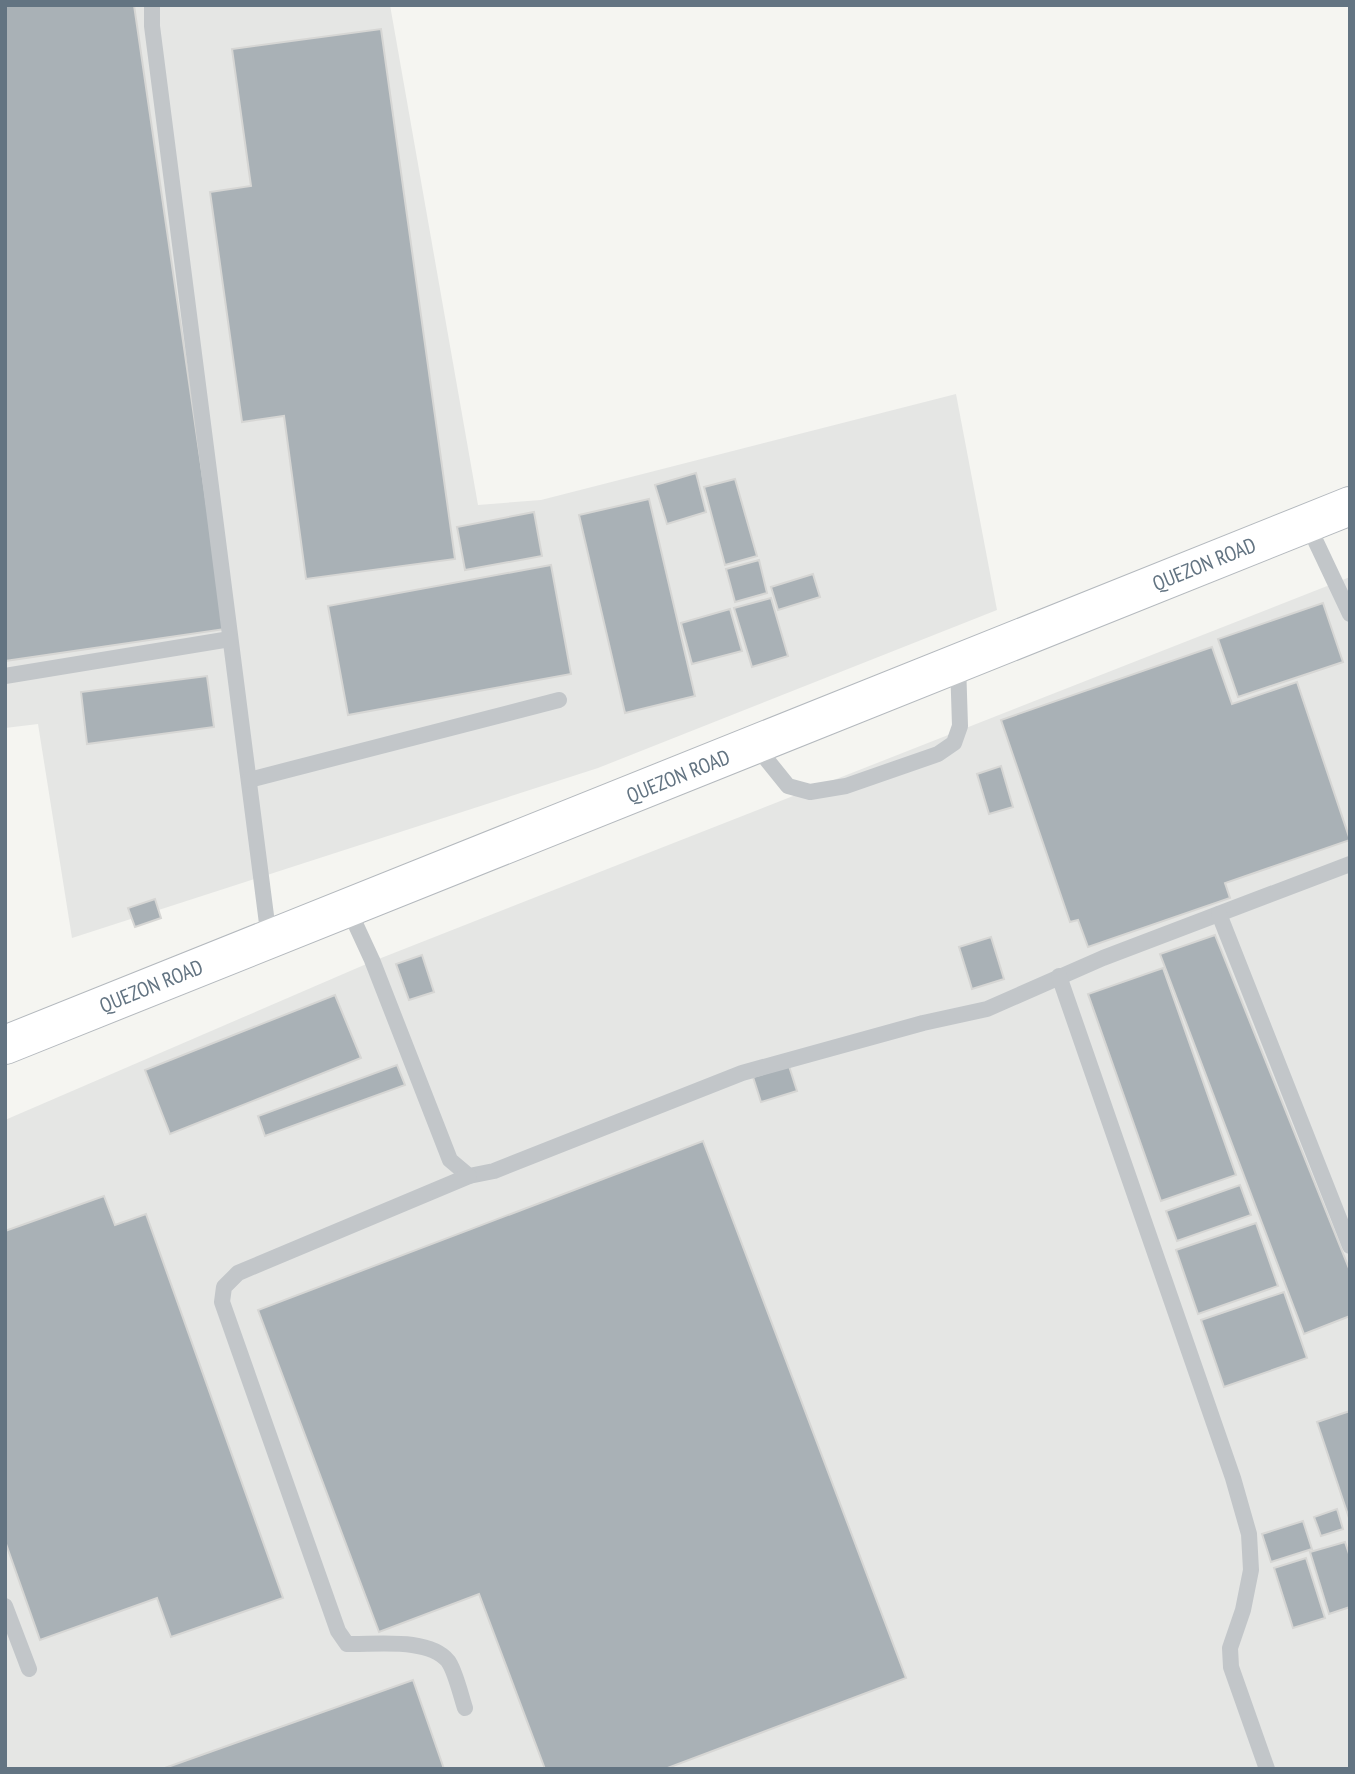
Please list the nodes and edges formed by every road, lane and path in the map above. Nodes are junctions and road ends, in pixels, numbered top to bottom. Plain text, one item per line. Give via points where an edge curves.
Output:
1 (152, 5) edge
2 (1350, 506) edge
3 (1307, 523) junction
4 (1350, 614) edge
5 (230, 639) junction
6 (958, 662) junction
7 (5, 676) edge
8 (559, 700) dead end
9 (755, 745) junction
10 (249, 780) junction
11 (1350, 864) edge
12 (348, 908) junction
13 (1219, 914) junction
14 (269, 939) junction
15 (1059, 976) junction
16 (5, 1045) edge
17 (469, 1176) junction
18 (1350, 1246) edge
19 (5, 1606) edge
20 (29, 1669) dead end
21 (466, 1708) dead end
22 (1267, 1769) edge

1 - 5 lane
2 - 3 main road, QUEZON ROAD
3 - 4 lane
3 - 6 main road, QUEZON ROAD
5 - 7 lane
5 - 10 lane
6 - 9 main road, QUEZON ROAD
6 - 9 lane via 960,726 954,743 938,754 846,786 810,792 788,786
8 - 10 lane
9 - 12 main road, QUEZON ROAD
10 - 14 lane
11 - 13 lane
12 - 14 main road, QUEZON ROAD
12 - 17 lane via 450,1160
13 - 15 lane
13 - 18 lane
14 - 16 main road, QUEZON ROAD
15 - 17 lane via 988,1009 742,1073 494,1171
15 - 22 lane via 1225,1452 1249,1534 1251,1570 1230,1648 1231,1667
17 - 21 lane via 238,1273 223,1287 222,1302 338,1631 347,1644 416,1645 435,1651 449,1662
19 - 20 lane

